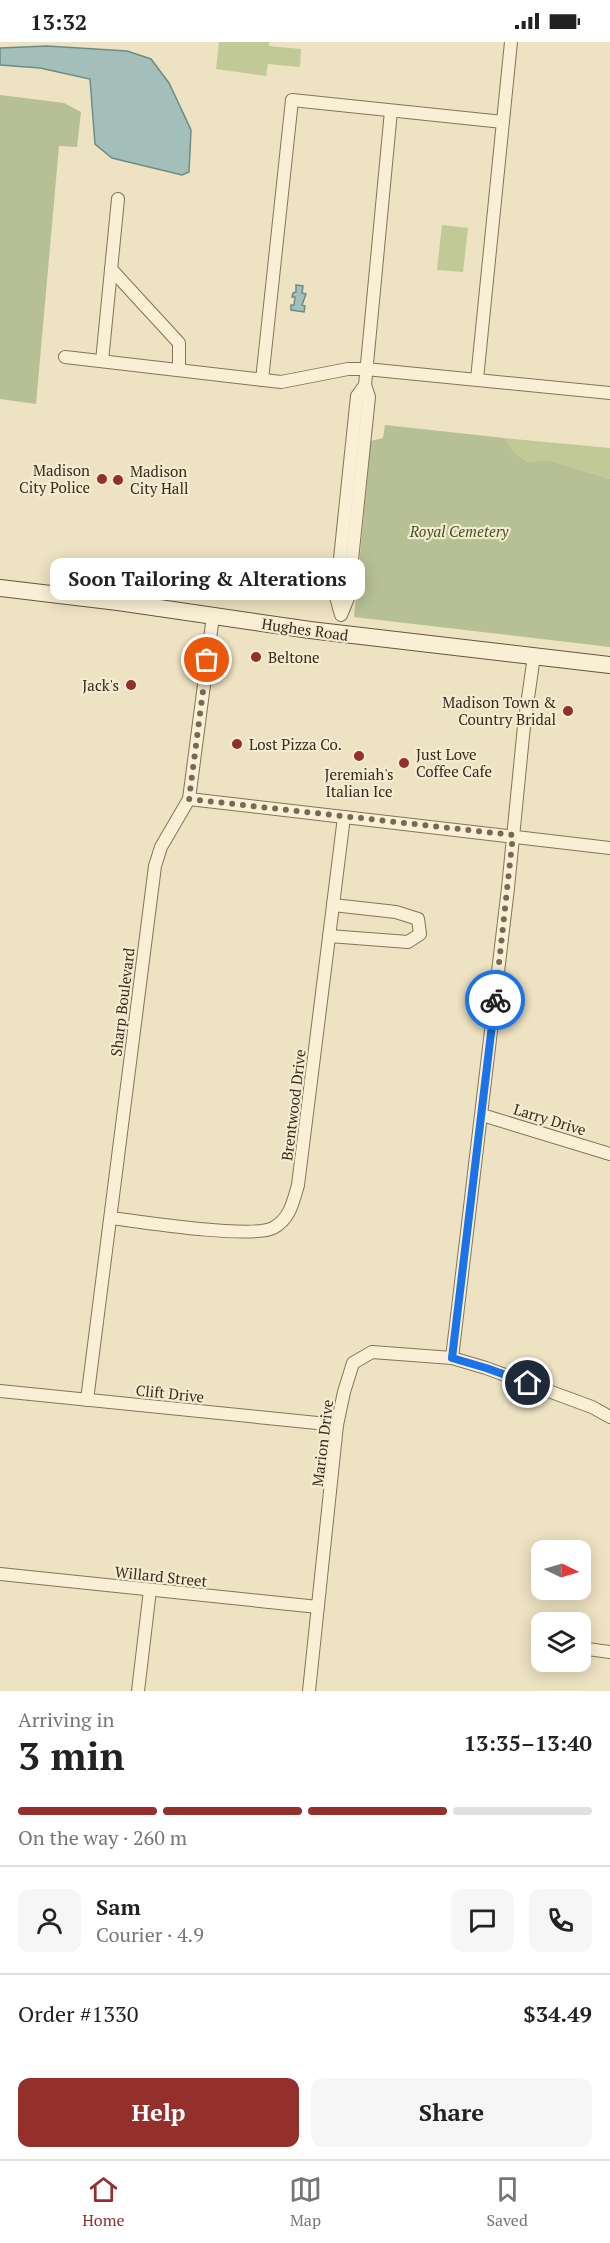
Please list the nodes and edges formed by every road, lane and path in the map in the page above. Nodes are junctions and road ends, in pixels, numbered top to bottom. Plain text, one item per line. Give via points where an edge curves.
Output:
1 (511, 42) edge
2 (392, 111) junction
3 (503, 122) junction
4 (118, 199) dead end
5 (111, 269) junction
6 (66, 357) dead end
7 (102, 361) junction
8 (366, 369) junction
9 (179, 370) junction
10 (477, 379) junction
11 (262, 380) junction
12 (610, 393) edge
13 (0, 588) edge
14 (213, 616) junction
15 (340, 634) junction
16 (534, 656) junction
17 (610, 665) edge
18 (189, 799) junction
19 (344, 817) junction
20 (513, 835) junction
21 (610, 848) edge
22 (333, 905) junction
23 (329, 936) junction
24 (482, 1115) junction
25 (610, 1154) edge
26 (112, 1218) junction
27 (452, 1358) junction
28 (0, 1391) edge
29 (87, 1400) junction
30 (610, 1417) edge
31 (337, 1425) junction
32 (0, 1574) edge
33 (150, 1590) junction
34 (318, 1607) junction
35 (591, 1649) edge
36 (610, 1652) edge
37 (138, 1691) edge
38 (309, 1691) edge

1 - 3 street
2 - 3 street
2 - 8 street
2 - 11 street via 292,100
3 - 10 street
4 - 5 street
5 - 7 street
5 - 9 street via 179,343
6 - 7 street
7 - 9 street
8 - 10 street
8 - 11 street via 281,382
8 - 15 street via 365,385 357,396 355,474 336,597 341,615
9 - 11 street
10 - 12 street
13 - 14 main road, Hughes Road
14 - 15 main road, Hughes Road
14 - 18 street, Sharp Boulevard
15 - 16 main road, Hughes Road
16 - 17 main road, Hughes Road
16 - 20 street
18 - 19 street
18 - 26 street, Sharp Boulevard via 161,847 155,866
19 - 20 street
19 - 22 street, Brentwood Drive
20 - 21 street
20 - 24 street
22 - 23 street, Brentwood Drive
22 - 23 street via 396,912 418,919 420,934 408,942
23 - 26 street, Brentwood Drive via 298,1185 290,1213 273,1228 248,1233
24 - 25 street, Larry Drive
24 - 27 street
26 - 29 street, Sharp Boulevard
27 - 30 street, Marion Drive via 497,1371
27 - 31 street, Marion Drive via 372,1352 353,1363
28 - 29 street, Clift Drive
29 - 31 street, Clift Drive
31 - 34 street, Marion Drive
32 - 33 street, Willard Street
33 - 34 street, Willard Street
33 - 37 street
34 - 38 street, Marion Drive
35 - 36 street

